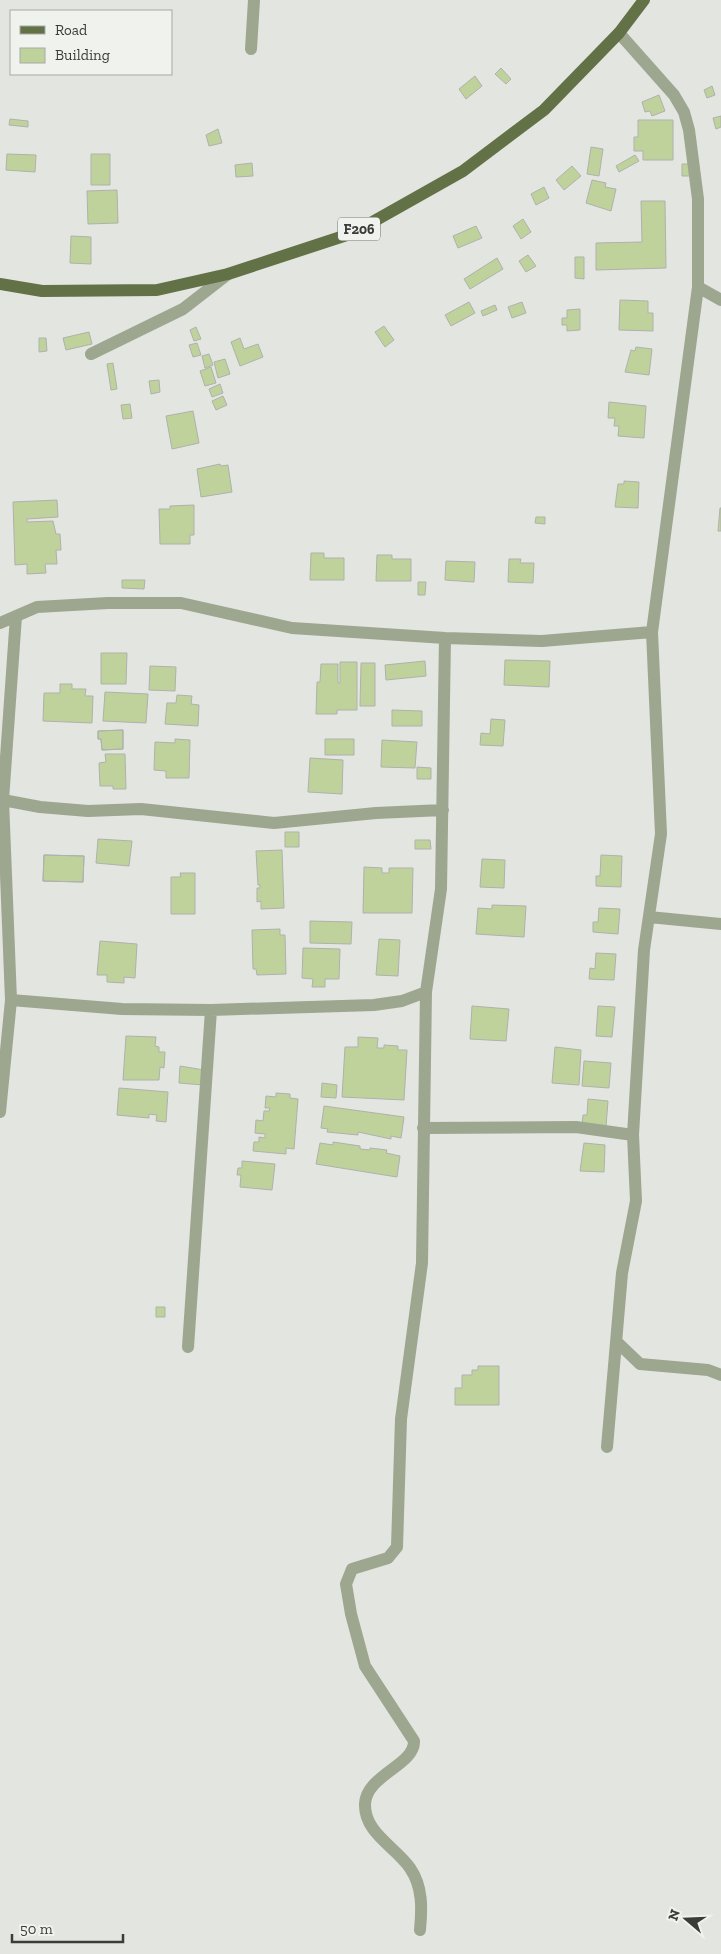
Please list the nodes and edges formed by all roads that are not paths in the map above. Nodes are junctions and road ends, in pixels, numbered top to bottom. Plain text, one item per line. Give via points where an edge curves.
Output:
1 (254, 0) edge
2 (644, 0) edge
3 (619, 33) junction
4 (251, 48) dead end
5 (228, 274) junction
6 (0, 284) edge
7 (698, 286) junction
8 (721, 300) edge
9 (92, 354) dead end
10 (16, 616) junction
11 (0, 622) edge
12 (652, 632) junction
13 (444, 638) junction
14 (3, 800) junction
15 (443, 810) junction
16 (648, 917) junction
17 (721, 924) edge
18 (426, 992) junction
19 (11, 1000) junction
20 (211, 1010) junction
21 (0, 1112) edge
22 (423, 1128) junction
23 (633, 1135) junction
24 (618, 1342) junction
25 (188, 1347) dead end
26 (721, 1375) edge
27 (607, 1447) dead end
28 (420, 1930) dead end

1 - 4 street
2 - 3 main road, F206
3 - 5 main road, F206 via 544,110 463,171 353,233
3 - 7 street via 674,94 684,112 698,199
5 - 6 main road, F206 via 157,290 42,291
5 - 9 street via 183,309
7 - 8 street
7 - 12 street
10 - 11 street
10 - 13 street via 37,607 181,603 292,628
10 - 14 street
12 - 13 street via 542,641
12 - 16 street via 661,834
13 - 15 street
14 - 15 street via 40,807 88,811 141,809 274,823
14 - 19 street
15 - 18 street via 441,889
16 - 17 street
16 - 23 street
18 - 20 street via 374,1006
18 - 22 street
19 - 20 street
19 - 21 street
20 - 25 street
22 - 23 street via 576,1127
22 - 28 street via 422,1263 401,1419 397,1547 388,1558 352,1569 346,1584 365,1666 414,1741 412,1752 373,1784 365,1804 374,1832 410,1868 417,1884 422,1902
23 - 24 street via 636,1201 622,1273
24 - 26 street via 640,1364 708,1370
24 - 27 street

